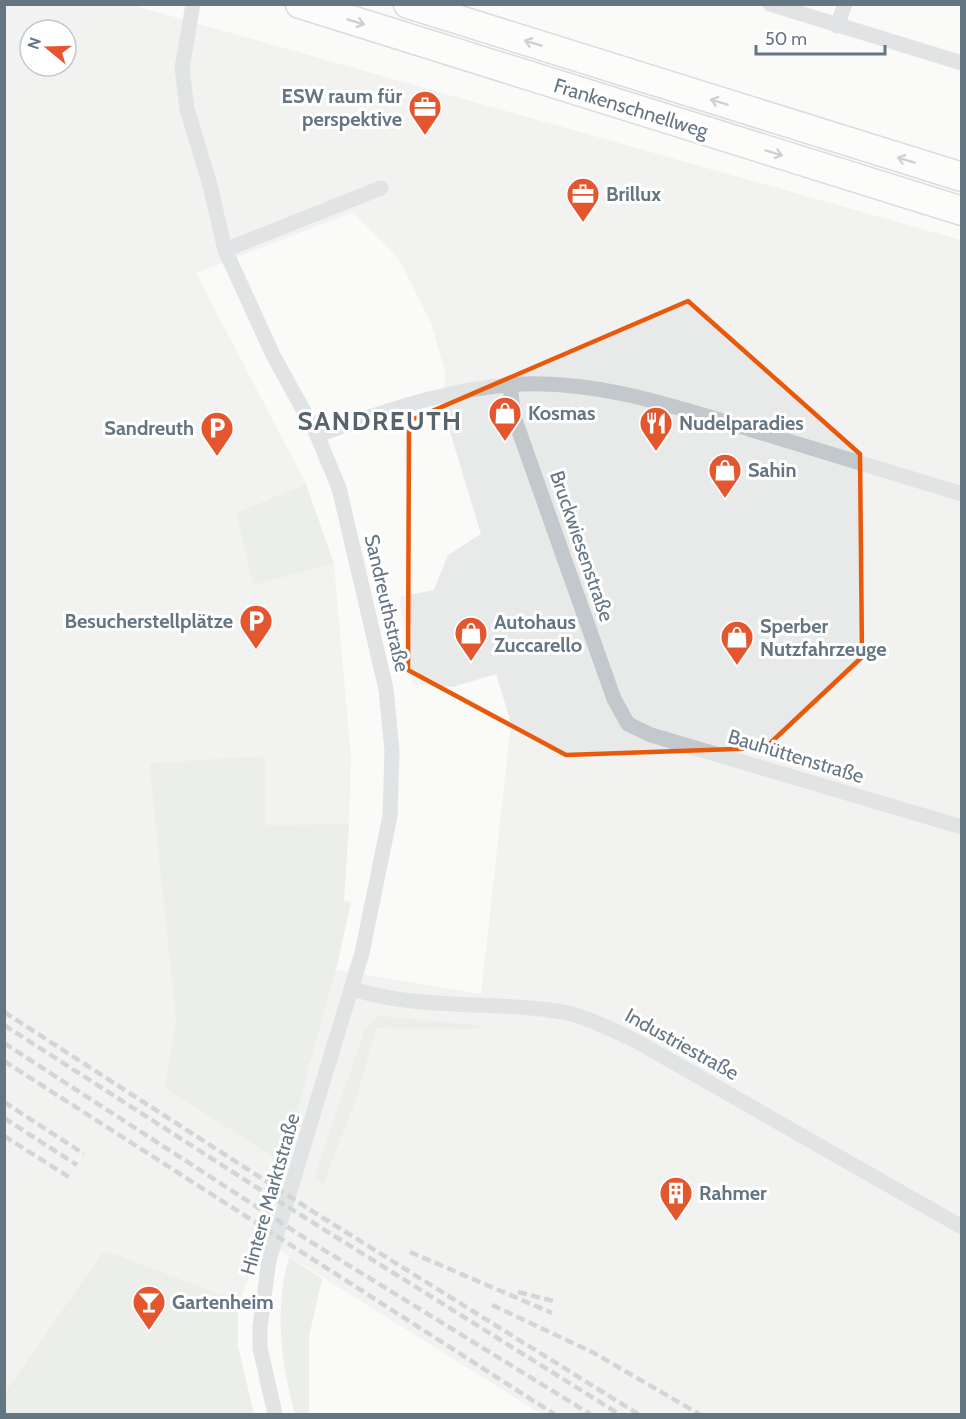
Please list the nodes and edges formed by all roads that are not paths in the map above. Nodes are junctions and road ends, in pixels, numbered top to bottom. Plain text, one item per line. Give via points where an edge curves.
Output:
1 (194, 4) edge
2 (300, 4) edge
3 (408, 4) edge
4 (770, 4) edge
5 (845, 4) edge
6 (837, 26) junction
7 (962, 63) edge
8 (962, 177) edge
9 (381, 188) dead end
10 (962, 211) edge
11 (225, 250) junction
12 (510, 385) junction
13 (317, 435) junction
14 (962, 494) edge
15 (624, 718) joint
16 (962, 827) edge
17 (353, 989) junction
18 (962, 1227) edge
19 (274, 1414) edge

1 - 11 street, Sandreuthstraße via 182,68 187,109
2 -> 10 highway, Frankenschnellweg
8 -> 3 highway, Frankenschnellweg
4 - 6 street
5 - 6 street
6 - 7 street
9 - 11 street
11 - 13 street, Sandreuthstraße via 273,355
12 - 13 street via 407,404
12 - 14 street via 611,391
12 - 15 street, Bruckwiesenstraße via 514,417
13 - 17 street, Sandreuthstraße via 339,488 373,630 386,689 392,751 390,816
15 - 16 street, Bauhüttenstraße via 651,735
17 - 18 street, Industriestraße via 401,999 558,1011 598,1023
17 - 19 street, Hintere Marktstraße via 269,1260 260,1348

